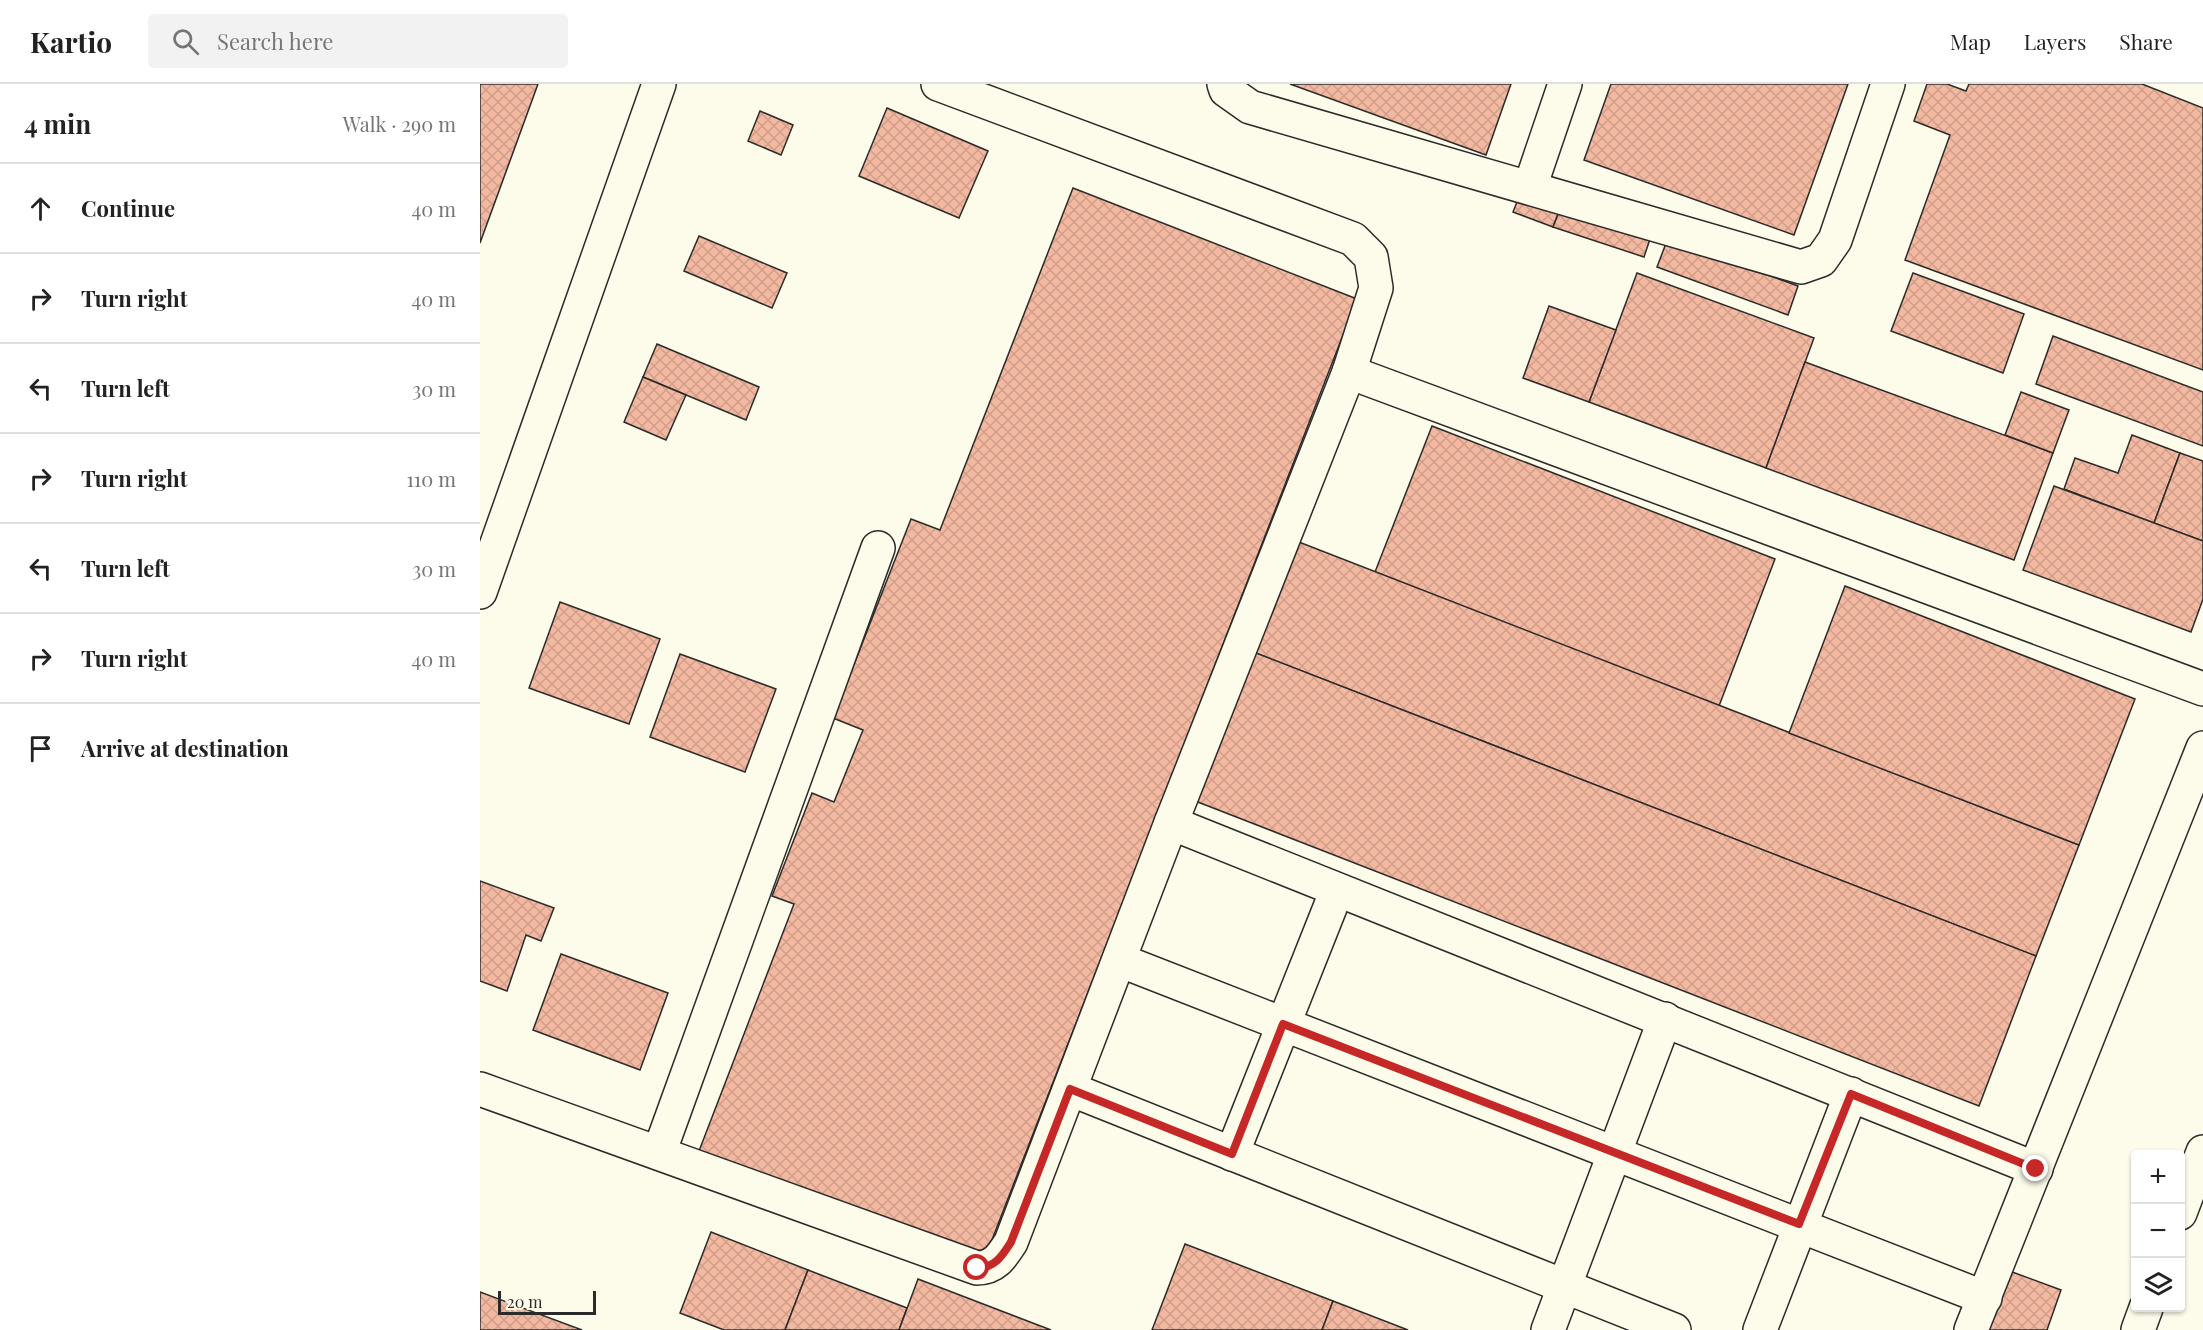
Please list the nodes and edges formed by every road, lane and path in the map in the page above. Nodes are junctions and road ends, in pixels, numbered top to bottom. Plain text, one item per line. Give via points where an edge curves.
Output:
1 (659, 84) edge
2 (938, 84) edge
3 (1224, 84) edge
4 (1565, 84) edge
5 (1888, 84) edge
6 (1530, 187) junction
7 (1349, 372) junction
8 (878, 548) dead end
9 (480, 592) edge
10 (2203, 689) edge
11 (2203, 748) edge
12 (1171, 823) junction
13 (1337, 890) junction
14 (1119, 960) junction
15 (1665, 1020) junction
16 (1283, 1024) junction
17 (480, 1089) edge
18 (1070, 1089) junction
19 (1851, 1094) junction
20 (2203, 1152) edge
21 (659, 1153) junction
22 (1615, 1153) junction
23 (1232, 1154) junction
24 (2036, 1169) junction
25 (2184, 1204) edge
26 (1799, 1224) junction
27 (1564, 1286) junction
28 (1985, 1298) junction
29 (2145, 1312) edge
30 (1548, 1330) edge
31 (1674, 1330) edge
32 (1760, 1330) edge
33 (1971, 1330) edge
34 (2138, 1330) edge

1 - 9 main road
2 - 7 main road via 1353,239 1371,257 1376,288
3 - 6 main road via 1226,90 1250,107
4 - 6 main road
5 - 6 main road via 1835,240 1821,260 1801,267
7 - 10 main road
7 - 12 main road
8 - 21 main road
11 - 24 main road
12 - 13 main road
12 - 14 main road
13 - 15 main road
13 - 16 main road
14 - 16 main road
14 - 18 main road
15 - 19 main road
15 - 22 main road
16 - 22 main road
16 - 23 main road
17 - 21 main road
18 - 21 main road via 1011,1242 988,1268 977,1268
18 - 23 main road
19 - 24 main road
19 - 26 main road
20 - 25 main road
22 - 26 main road
22 - 27 main road
23 - 27 main road
24 - 28 main road
26 - 28 main road
26 - 32 main road
27 - 30 main road
27 - 31 main road
28 - 33 main road
29 - 34 main road

